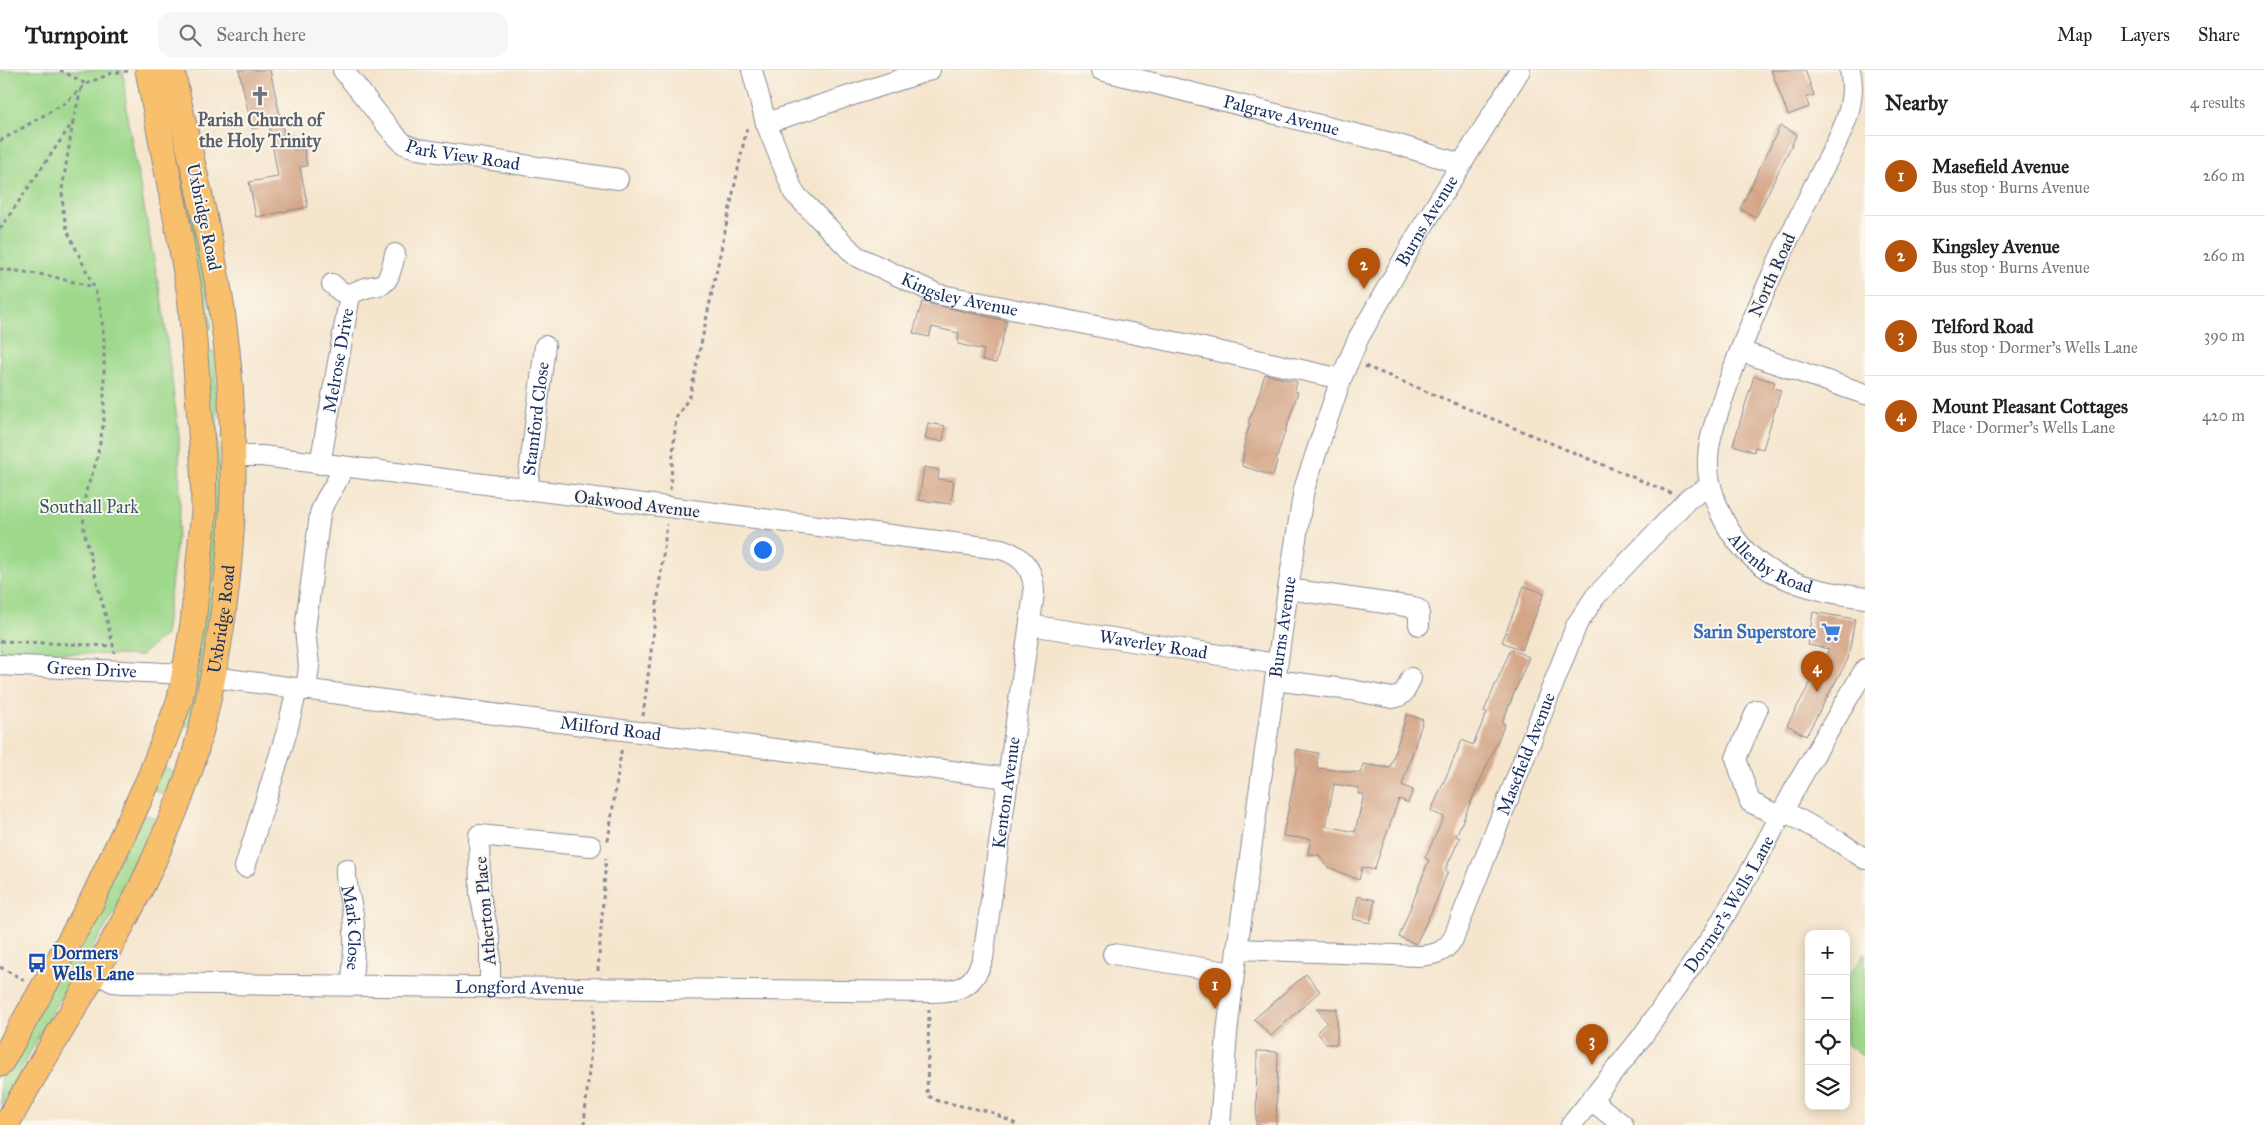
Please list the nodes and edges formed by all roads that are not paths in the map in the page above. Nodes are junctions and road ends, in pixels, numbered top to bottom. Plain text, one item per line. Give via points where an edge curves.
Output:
1 (172, 70) edge
2 (343, 70) edge
3 (752, 70) edge
4 (930, 70) edge
5 (1101, 70) edge
6 (1520, 70) edge
7 (1850, 70) edge
8 (142, 71) edge
9 (764, 117) junction
10 (1461, 164) junction
11 (618, 179) dead end
12 (395, 254) dead end
13 (332, 284) dead end
14 (350, 295) junction
15 (226, 339) junction
16 (194, 341) junction
17 (545, 346) dead end
18 (1740, 351) junction
19 (1341, 379) junction
20 (1865, 394) edge
21 (232, 456) junction
22 (320, 464) junction
23 (342, 467) junction
24 (1711, 486) junction
25 (527, 490) junction
26 (1032, 574) joint
27 (1288, 588) junction
28 (1865, 598) edge
29 (1030, 625) junction
30 (1419, 625) dead end
31 (0, 665) edge
32 (1865, 669) edge
33 (1276, 672) junction
34 (186, 674) junction
35 (213, 677) junction
36 (1410, 678) dead end
37 (301, 689) junction
38 (1757, 710) dead end
39 (1008, 778) junction
40 (140, 800) junction
41 (173, 813) junction
42 (1783, 814) junction
43 (602, 849) road end
44 (1865, 859) edge
45 (245, 866) dead end
46 (346, 869) dead end
47 (1237, 949) junction
48 (1112, 954) dead end
49 (94, 972) junction
50 (1234, 973) junction
51 (352, 985) junction
52 (490, 987) junction
53 (938, 991) joint
54 (0, 1064) edge
55 (1591, 1100) junction
56 (6, 1125) edge
57 (1220, 1125) edge
58 (1571, 1125) edge
59 (1623, 1125) edge

1 - 15 main road, Uxbridge Road via 217,279
2 - 11 street, Park View Road via 404,144 418,149
3 - 9 street, Kingsley Avenue
4 - 9 street
5 - 10 street, Palgrave Avenue via 1399,145
6 - 10 street, Burns Avenue
7 - 18 street, North Road via 1852,100 1847,120 1767,283
8 - 16 main road, Uxbridge Road via 180,238
9 - 19 street, Kingsley Avenue via 794,193 856,256 937,294
10 - 19 street, Burns Avenue via 1402,261 1348,359
12 - 14 street, Melrose Drive via 386,282
13 - 14 street via 340,292
14 - 22 street, Melrose Drive
15 - 16 main road
15 - 21 main road, Uxbridge Road
16 - 34 main road, Uxbridge Road via 204,511
17 - 25 street, Stamford Close
18 - 20 street
18 - 24 street, North Road via 1708,450
19 - 27 street, Burns Avenue via 1304,490
21 - 22 street, Oakwood Avenue via 262,456
21 - 35 main road, Uxbridge Road via 229,547
22 - 23 street, Oakwood Avenue
23 - 25 street, Oakwood Avenue
23 - 37 street via 339,480 320,514 305,630 309,658
24 - 28 street, Allenby Road via 1723,520 1735,540 1764,568 1803,585
24 - 47 street, Masefield Avenue via 1688,499 1595,597 1577,624 1448,946 1437,953 1418,956
25 - 26 street, Oakwood Avenue via 1001,549 1018,556
26 - 29 street, Kenton Avenue via 1034,592
27 - 30 street via 1412,607 1419,610
27 - 33 street, Burns Avenue
29 - 33 street, Waverley Road
29 - 39 street, Kenton Avenue
31 - 34 street, Green Drive
32 - 42 street, Dormer’s Wells Lane
33 - 36 street, Waverley Road via 1392,698 1406,690
33 - 47 street, Burns Avenue
34 - 40 main road, Uxbridge Road via 175,713
35 - 37 street, Milford Road
35 - 41 main road, Uxbridge Road via 195,756
37 - 39 street, Milford Road
37 - 45 street
38 - 42 street via 1736,758 1750,802
39 - 53 street, Kenton Avenue via 983,958 972,981 965,986
40 - 41 main road
40 - 54 main road, Uxbridge Road via 90,903
41 - 49 main road, Uxbridge Road via 143,883
42 - 44 street via 1838,841
42 - 55 street, Dormer’s Wells Lane via 1731,906 1686,975
43 - 52 street, Atherton Place via 479,835 480,894 490,941
46 - 51 street, Mark Close via 354,926
47 - 50 street, Burns Avenue
48 - 50 street
49 - 51 street, Longford Avenue via 122,983
49 - 56 main road, Uxbridge Road
50 - 57 street, Burns Avenue
51 - 52 street, Longford Avenue
52 - 53 street, Longford Avenue
55 - 58 street, Dormer’s Wells Lane
55 - 59 street

